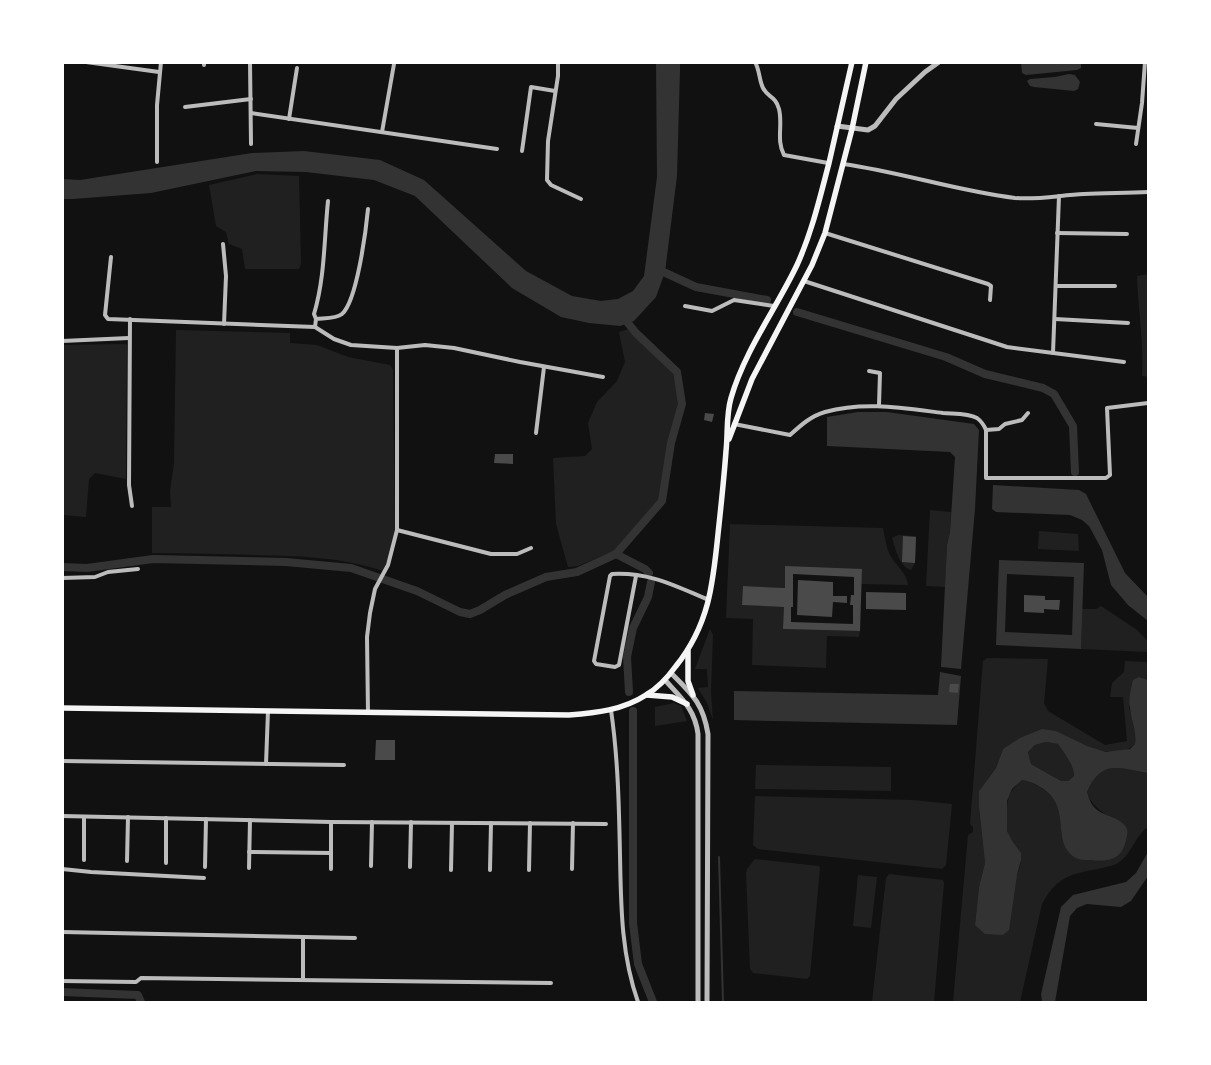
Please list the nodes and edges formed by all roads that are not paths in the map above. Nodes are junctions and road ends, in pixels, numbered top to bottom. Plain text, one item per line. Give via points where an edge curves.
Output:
1 (86, 62) edge
2 (160, 62) edge
3 (250, 62) edge
4 (558, 62) edge
5 (755, 62) edge
6 (852, 62) edge
7 (866, 62) edge
8 (939, 62) edge
9 (1144, 62) edge
10 (394, 64) edge
11 (297, 68) dead end
12 (159, 72) junction
13 (554, 90) junction
14 (251, 99) junction
15 (1142, 103) junction
16 (1148, 104) edge
17 (185, 108) dead end
18 (251, 114) junction
19 (289, 119) junction
20 (1096, 124) dead end
21 (837, 126) junction
22 (1138, 128) junction
23 (852, 129) junction
24 (382, 132) junction
25 (251, 144) dead end
26 (1136, 144) dead end
27 (497, 149) dead end
28 (522, 151) dead end
29 (157, 162) dead end
30 (828, 163) junction
31 (843, 164) junction
32 (1148, 192) edge
33 (1059, 196) junction
34 (581, 198) dead end
35 (328, 202) dead end
36 (368, 210) dead end
37 (824, 233) junction
38 (1058, 233) junction
39 (1127, 234) dead end
40 (223, 244) dead end
41 (111, 257) dead end
42 (804, 281) junction
43 (1056, 286) junction
44 (1115, 286) dead end
45 (990, 300) dead end
46 (685, 306) dead end
47 (774, 306) junction
48 (1054, 318) junction
49 (130, 319) junction
50 (316, 319) junction
51 (1128, 323) dead end
52 (224, 324) junction
53 (315, 327) junction
54 (129, 338) junction
55 (62, 341) edge
56 (396, 348) junction
57 (1053, 354) junction
58 (1124, 362) dead end
59 (544, 367) junction
60 (869, 371) dead end
61 (603, 377) dead end
62 (1148, 403) edge
63 (879, 406) junction
64 (1028, 414) dead end
65 (728, 423) junction
66 (735, 424) junction
67 (986, 430) junction
68 (536, 433) dead end
69 (727, 444) junction
70 (132, 506) dead end
71 (397, 530) junction
72 (531, 548) dead end
73 (138, 569) dead end
74 (636, 576) junction
75 (62, 578) edge
76 (709, 600) junction
77 (688, 651) junction
78 (671, 673) junction
79 (665, 680) junction
80 (648, 694) junction
81 (693, 695) junction
82 (687, 704) junction
83 (62, 708) edge
84 (611, 710) junction
85 (268, 711) junction
86 (368, 713) junction
87 (62, 761) edge
88 (266, 764) junction
89 (344, 765) dead end
90 (62, 816) edge
91 (84, 817) junction
92 (128, 817) junction
93 (166, 818) junction
94 (206, 819) junction
95 (250, 820) junction
96 (331, 822) junction
97 (372, 822) junction
98 (411, 822) junction
99 (452, 823) junction
100 (491, 823) junction
101 (530, 823) junction
102 (573, 824) junction
103 (606, 824) dead end
104 (249, 852) junction
105 (331, 853) junction
106 (84, 860) dead end
107 (127, 861) dead end
108 (166, 863) dead end
109 (371, 866) dead end
110 (205, 867) dead end
111 (410, 867) dead end
112 (248, 868) dead end
113 (62, 869) edge
114 (330, 869) dead end
115 (572, 869) dead end
116 (451, 870) dead end
117 (490, 870) dead end
118 (528, 870) dead end
119 (204, 878) dead end
120 (62, 932) edge
121 (304, 936) junction
122 (355, 938) dead end
123 (62, 980) edge
124 (303, 980) junction
125 (551, 983) dead end
126 (638, 1002) edge
127 (698, 1002) edge
128 (707, 1002) edge

1 - 12 street
2 - 12 street
3 - 14 street
4 - 13 street
5 - 30 street via 762,87 775,99 780,112 779,144 784,155
6 - 21 main road
7 - 23 main road
8 - 23 street via 896,99 875,126 868,130
9 - 15 street
10 - 24 street
11 - 19 street
12 - 29 street
13 - 28 street via 531,87
13 - 34 street via 547,180
14 - 17 street
14 - 18 street
15 - 16 street
15 - 22 street
18 - 19 street
18 - 25 street
19 - 24 street
20 - 22 street
21 - 23 street
21 - 30 main road
22 - 26 street
23 - 31 main road
24 - 27 street
30 - 47 main road via 810,232 797,265
31 - 33 street via 1001,196 1035,199
31 - 37 main road
32 - 33 street
33 - 38 street
35 - 50 street via 323,276 314,314
36 - 50 street via 352,298 342,314
37 - 42 main road
37 - 45 street via 988,284 991,286
38 - 39 street
38 - 43 street
40 - 52 street via 226,276
41 - 49 street via 105,315 108,319
42 - 57 street via 1007,348
42 - 66 main road via 752,379
43 - 44 street
43 - 48 street
46 - 47 street via 712,311 734,300
47 - 65 main road via 736,383 729,405
48 - 51 street
48 - 57 street
49 - 52 street
49 - 54 street
50 - 53 street
52 - 53 street
53 - 56 street via 351,345
54 - 55 street
54 - 70 street via 129,485
56 - 59 street via 454,348
56 - 71 street
57 - 58 street
59 - 61 street
59 - 68 street
60 - 63 street via 880,373
62 - 67 street via 1107,408 1110,475 1106,478 986,478
63 - 66 street via 856,406 818,414 790,435
63 - 67 street via 975,417
64 - 67 street via 1022,420 999,429
65 - 66 street
65 - 69 main road
66 - 69 main road
69 - 76 main road
71 - 72 street via 491,554 517,554
71 - 86 street via 388,565 372,602 367,637
73 - 75 street via 108,572 95,577
74 - 74 street via 610,576 596,664 616,667 619,664
74 - 76 street via 656,578
76 - 77 main road via 700,630
77 - 78 main road
77 - 81 main road via 688,681
78 - 79 main road
78 - 81 street
79 - 80 main road
79 - 82 street
80 - 82 main road via 672,697
80 - 84 main road
81 - 128 street via 700,705 708,734
82 - 127 street via 698,734
83 - 85 main road
84 - 86 main road via 555,716
84 - 126 street via 618,768 622,932 629,974
85 - 86 main road
85 - 88 street
87 - 88 street
88 - 89 street
90 - 91 street
91 - 92 street
91 - 106 street
92 - 93 street
92 - 107 street
93 - 94 street
93 - 108 street
94 - 95 street
94 - 110 street
95 - 96 street
95 - 104 street
96 - 97 street
96 - 105 street
97 - 98 street
97 - 109 street
98 - 99 street
98 - 111 street
99 - 100 street
99 - 116 street
100 - 101 street
100 - 117 street
101 - 102 street
101 - 118 street
102 - 103 street
102 - 115 street
104 - 105 street
104 - 112 street
105 - 114 street
113 - 119 street
120 - 121 street
121 - 122 street
121 - 124 street
123 - 124 street
124 - 125 street

